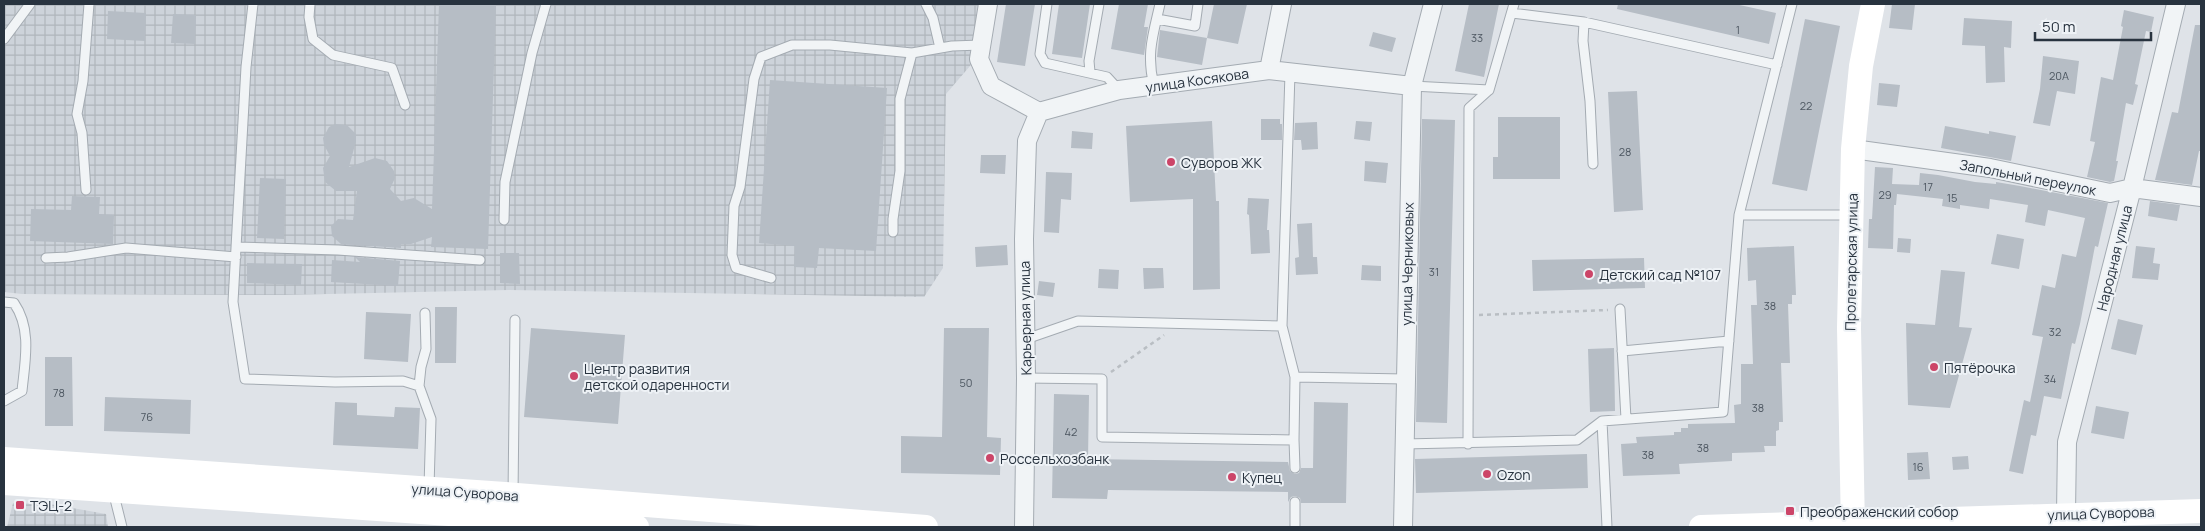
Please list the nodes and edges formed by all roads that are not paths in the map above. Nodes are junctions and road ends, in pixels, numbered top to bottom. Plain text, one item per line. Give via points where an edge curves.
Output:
1 (30, 4) edge
2 (89, 4) edge
3 (253, 4) edge
4 (310, 4) edge
5 (546, 4) edge
6 (926, 4) edge
7 (988, 4) edge
8 (1047, 4) edge
9 (1099, 4) edge
10 (1160, 4) edge
11 (1198, 4) edge
12 (1282, 4) edge
13 (1433, 4) edge
14 (1792, 4) edge
15 (1874, 4) edge
16 (2176, 4) edge
17 (1513, 8) edge
18 (1157, 19) junction
19 (1584, 22) junction
20 (4, 40) edge
21 (981, 46) junction
22 (940, 48) junction
23 (912, 53) junction
24 (1777, 65) junction
25 (1269, 70) junction
26 (1090, 72) junction
27 (1290, 73) junction
28 (1154, 86) junction
29 (1412, 86) junction
30 (1119, 90) junction
31 (1490, 90) junction
32 (405, 105) dead end
33 (1039, 112) junction
34 (1854, 149) junction
35 (1593, 164) dead end
36 (2132, 188) junction
37 (86, 190) dead end
38 (2201, 197) edge
39 (1739, 215) junction
40 (1852, 215) junction
41 (504, 220) dead end
42 (893, 232) dead end
43 (237, 247) junction
44 (236, 257) junction
45 (46, 258) dead end
46 (480, 260) dead end
47 (772, 278) dead end
48 (4, 302) edge
49 (1620, 309) road end
50 (425, 313) dead end
51 (515, 320) dead end
52 (1282, 326) junction
53 (1026, 340) junction
54 (1729, 341) junction
55 (1622, 351) junction
56 (1295, 377) junction
57 (1026, 378) junction
58 (1405, 379) junction
59 (419, 386) junction
60 (4, 401) edge
61 (1626, 419) junction
62 (1602, 421) junction
63 (1294, 440) junction
64 (1404, 444) junction
65 (1468, 444) junction
66 (4, 459) edge
67 (1295, 468) dead end
68 (4, 483) edge
69 (429, 490) junction
70 (112, 491) junction
71 (509, 495) junction
72 (1295, 502) dead end
73 (2201, 510) edge
74 (2066, 514) junction
75 (504, 523) edge
76 (1853, 524) edge
77 (122, 527) edge
78 (637, 527) edge
79 (926, 527) edge
80 (1024, 527) edge
81 (1295, 527) edge
82 (1403, 527) edge
83 (1607, 527) edge
84 (1701, 527) edge

1 - 20 lane
2 - 37 lane via 77,114 82,133
3 - 43 lane via 246,67
4 - 32 lane via 313,39 333,55 392,68
5 - 41 lane via 532,53 505,182
6 - 22 lane
7 - 21 street
8 - 26 lane via 1040,54 1045,64
9 - 26 lane
10 - 18 lane
11 - 18 lane via 1195,26
12 - 25 street
13 - 29 street, улица Черниковых
14 - 24 lane
15 - 34 main road, Пролетарская улица via 1861,66
16 - 36 street, Народная улица
17 - 19 lane
17 - 31 lane
18 - 28 lane via 1149,54
19 - 24 lane
19 - 35 lane
21 - 22 lane
21 - 33 street via 979,58 991,86
22 - 23 lane
23 - 42 lane via 900,100 900,171
23 - 47 lane via 792,45 761,57 754,79 740,187 734,206 732,255 736,268
24 - 39 lane
25 - 27 street, улица Косякова
25 - 28 street, улица Косякова
26 - 30 lane via 1107,77
27 - 29 street, улица Косякова
27 - 52 lane
28 - 30 street, улица Косякова
29 - 31 lane
29 - 58 street, улица Черниковых
30 - 33 street, улица Косякова
31 - 65 lane via 1469,108
33 - 53 street, Карьерная улица via 1027,141 1024,239
34 - 36 street, Запольный переулок via 1990,168 2110,193
34 - 40 main road, Пролетарская улица
36 - 38 street, Запольный переулок
36 - 74 street, Народная улица via 2067,442
39 - 40 lane
39 - 54 lane
40 - 76 main road, Пролетарская улица via 1849,328
43 - 44 lane
43 - 46 lane
44 - 45 lane via 126,248
44 - 59 lane via 233,302 245,379 403,381
48 - 60 lane via 14,303 21,314 27,343 22,391
49 - 55 lane
50 - 59 lane via 426,349
51 - 71 lane
52 - 53 lane via 1078,321
52 - 56 lane
53 - 57 street, Карьерная улица
54 - 55 lane
54 - 61 lane via 1723,412
55 - 61 lane
56 - 58 lane
56 - 63 lane
57 - 63 lane via 1102,379 1102,437
57 - 80 street, Карьерная улица
58 - 64 street, улица Черниковых
59 - 69 lane via 431,419
61 - 62 lane
62 - 65 lane via 1577,440
62 - 83 lane
63 - 67 lane
64 - 65 lane
64 - 82 street, улица Черниковых
66 - 69 main road, улица Суворова
68 - 70 main road, улица Суворова
69 - 71 main road, улица Суворова
70 - 75 main road, улица Суворова
70 - 77 lane
71 - 75 main road
71 - 79 main road, улица Суворова
72 - 81 lane
73 - 74 main road, улица Суворова
74 - 76 main road, улица Суворова
75 - 78 main road, улица Суворова
76 - 84 main road, улица Суворова

